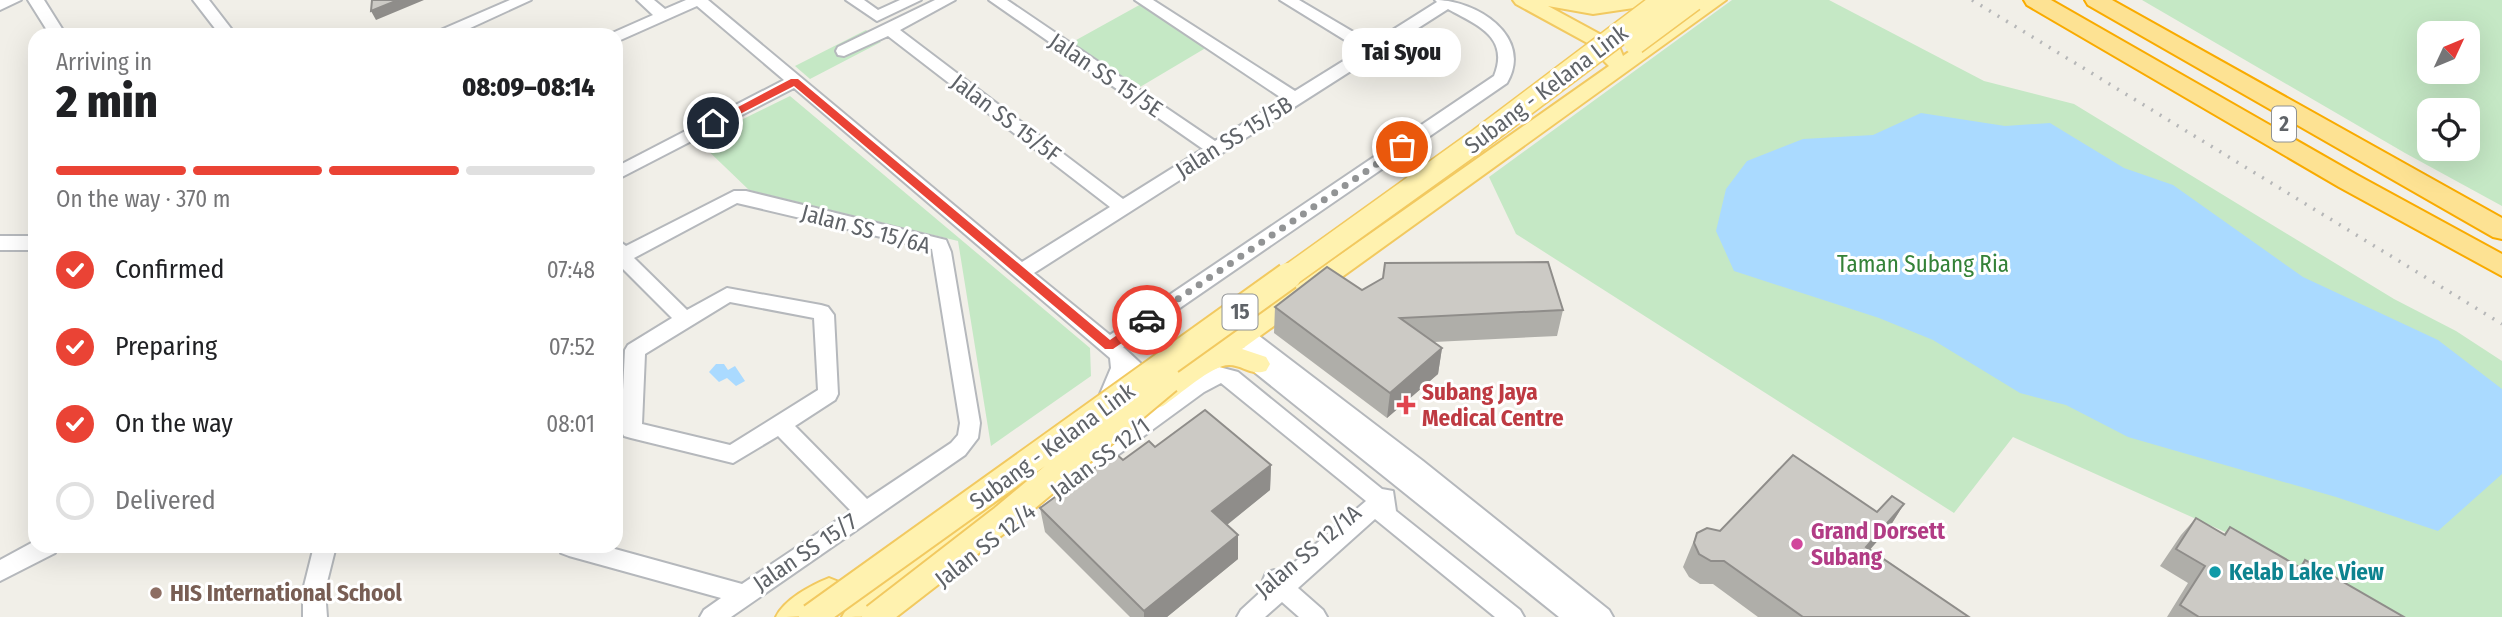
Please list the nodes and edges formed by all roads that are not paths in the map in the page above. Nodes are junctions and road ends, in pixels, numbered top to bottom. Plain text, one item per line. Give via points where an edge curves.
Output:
1 (13, 0) edge
2 (36, 0) edge
3 (201, 0) edge
4 (523, 0) edge
5 (645, 0) edge
6 (699, 0) edge
7 (854, 0) edge
8 (913, 0) edge
9 (947, 0) edge
10 (997, 0) edge
11 (1143, 0) edge
12 (1289, 0) edge
13 (1501, 0) edge
14 (1523, 0) edge
15 (1549, 0) edge
16 (1647, 0) edge
17 (1676, 0) edge
18 (1716, 0) edge
19 (2019, 0) edge
20 (2035, 0) edge
21 (2067, 0) edge
22 (2096, 0) edge
23 (2118, 0) edge
24 (1445, 1) edge
25 (0, 5) edge
26 (664, 16) junction
27 (883, 22) junction
28 (54, 28) edge
29 (223, 28) edge
30 (458, 28) edge
31 (1559, 32) junction
32 (623, 34) edge
33 (2099, 38) junction
34 (1605, 44) junction
35 (1372, 50) junction
36 (844, 51) dead end
37 (2204, 63) junction
38 (1580, 69) junction
39 (1609, 75) junction
40 (790, 77) junction
41 (1295, 99) junction
42 (1215, 149) junction
43 (623, 156) edge
44 (623, 170) edge
45 (1123, 208) junction
46 (2502, 230) edge
47 (0, 243) edge
48 (28, 243) edge
49 (2502, 247) edge
50 (623, 255) edge
51 (623, 260) edge
52 (2502, 266) edge
53 (1021, 272) junction
54 (685, 319) junction
55 (1228, 329) junction
56 (1208, 360) junction
57 (1134, 364) junction
58 (1257, 364) junction
59 (1080, 415) junction
60 (781, 425) junction
61 (1386, 495) junction
62 (1044, 499) joint
63 (865, 511) junction
64 (34, 553) edge
65 (323, 553) edge
66 (594, 553) edge
67 (0, 571) edge
68 (1278, 584) junction
69 (743, 594) junction
70 (315, 617) edge
71 (712, 617) edge
72 (791, 617) edge
73 (812, 617) edge
74 (843, 617) edge
75 (857, 617) edge
76 (875, 617) edge
77 (894, 617) edge
78 (1231, 617) edge
79 (1249, 617) edge
80 (1315, 617) edge
81 (1512, 617) edge
82 (1576, 617) edge
83 (1601, 617) edge

1 - 25 street
2 - 28 street
3 - 29 street
4 - 30 street
5 - 26 street
6 - 26 street
6 - 40 street
7 - 27 street, Jalan SS 15/5F
8 - 27 street
9 - 27 street
10 - 42 street, Jalan SS 15/5E
11 - 41 street
12 - 35 street
13 - 31 main road
14 - 34 main road
15 - 16 main road via 1593,8
17 - 34 highway
17 - 57 main road, 15, bridge
17 - 73 main road, Subang - Kelana Link / 15, bridge
18 - 39 main road
19 - 33 highway
20 - 33 highway
21 - 49 highway, 2
22 - 37 highway, 2
23 - 37 highway via 2189,46
24 - 35 street, Jalan SS 15/5B
24 - 57 street via 1494,28 1506,43 1508,66 1501,79
26 - 32 street
27 - 36 street
27 - 45 street, Jalan SS 15/5F
31 - 34 main road via 1596,50
31 - 38 main road via 1580,50
33 - 52 highway
34 - 38 main road
34 - 39 main road via 1614,60
35 - 41 street, Jalan SS 15/5B
37 - 46 highway, 2
38 - 55 main road
39 - 55 main road
40 - 43 street
40 - 44 street
40 - 53 street
41 - 42 street, Jalan SS 15/5B
42 - 45 street, Jalan SS 15/5B
45 - 53 street, Jalan SS 15/5B
47 - 48 street
50 - 63 street, Jalan SS 15/6A via 734,197 939,245 970,423 968,438
51 - 54 street
53 - 57 street
54 - 60 street via 727,295 824,315 828,394
54 - 60 street via 635,350 631,430 733,454
55 - 56 main road
55 - 57 main road
55 - 58 street, Jalan SS 12/1
55 - 59 main road
55 - 61 street, Jalan SS 12/1
56 - 58 main road via 1230,355
56 - 75 main road
57 - 59 main road via 1110,394
57 - 74 main road, Subang - Kelana Link / 15, bridge
57 - 76 main road, bridge via 1131,414 1001,522
58 - 61 street, Jalan SS 12/1
59 - 72 main road
60 - 63 street
61 - 62 street, Jalan SS 12/1 via 1314,454 1223,382 1207,387
61 - 68 street, Jalan SS 12/1A
61 - 81 street
61 - 82 street, Jalan SS 12/1
61 - 83 street, Jalan SS 12/1
62 - 77 street, Jalan SS 12/4
63 - 69 street, Jalan SS 15/7
64 - 67 street
65 - 70 street via 314,590
66 - 69 street
68 - 78 street, Jalan SS 12/1A
68 - 79 street, Jalan SS 12/1A
68 - 80 street
69 - 71 street, Jalan SS 15/7

